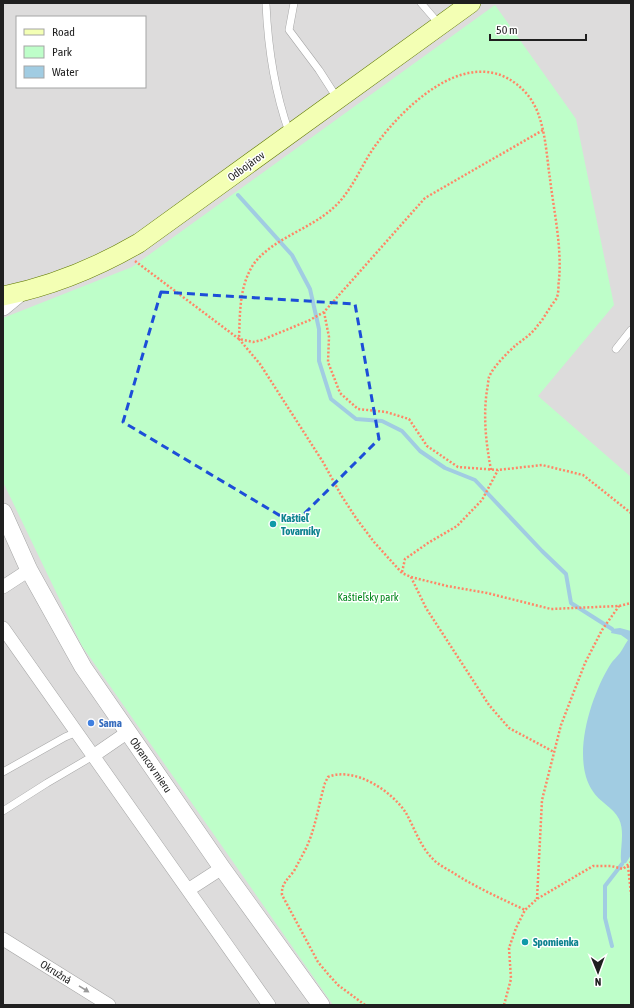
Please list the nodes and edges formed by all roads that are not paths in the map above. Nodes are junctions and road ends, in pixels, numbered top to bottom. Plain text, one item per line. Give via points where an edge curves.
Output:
1 (294, 3) edge
2 (421, 3) edge
3 (471, 3) edge
4 (266, 4) edge
5 (440, 25) junction
6 (338, 100) junction
7 (290, 134) junction
8 (21, 292) junction
9 (3, 296) edge
10 (3, 307) edge
11 (631, 330) edge
12 (616, 349) dead end
13 (3, 512) edge
14 (29, 570) junction
15 (3, 587) edge
16 (3, 628) edge
17 (77, 732) junction
18 (128, 732) junction
19 (93, 756) junction
20 (3, 772) edge
21 (3, 811) edge
22 (222, 868) junction
23 (188, 890) junction
24 (3, 939) edge
25 (109, 1005) edge
26 (269, 1005) edge
27 (321, 1005) edge

1 - 6 lane via 289,30
2 - 5 lane
3 - 5 main road, Odbojárov
4 - 7 lane via 273,73
5 - 6 main road, Odbojárov
6 - 7 main road, Odbojárov
7 - 8 main road, Odbojárov via 126,251 89,270
8 - 9 main road, Odbojárov
8 - 10 street
11 - 12 lane
13 - 14 street, Obrancov mieru
14 - 15 street
14 - 18 street, Obrancov mieru via 83,667
16 - 17 street
17 - 19 street
17 - 20 lane
18 - 19 street
18 - 22 street, Obrancov mieru
19 - 21 lane
19 - 23 street
22 - 23 street
22 - 27 street, Obrancov mieru
23 - 26 street
24 -> 25 street, Okružná

